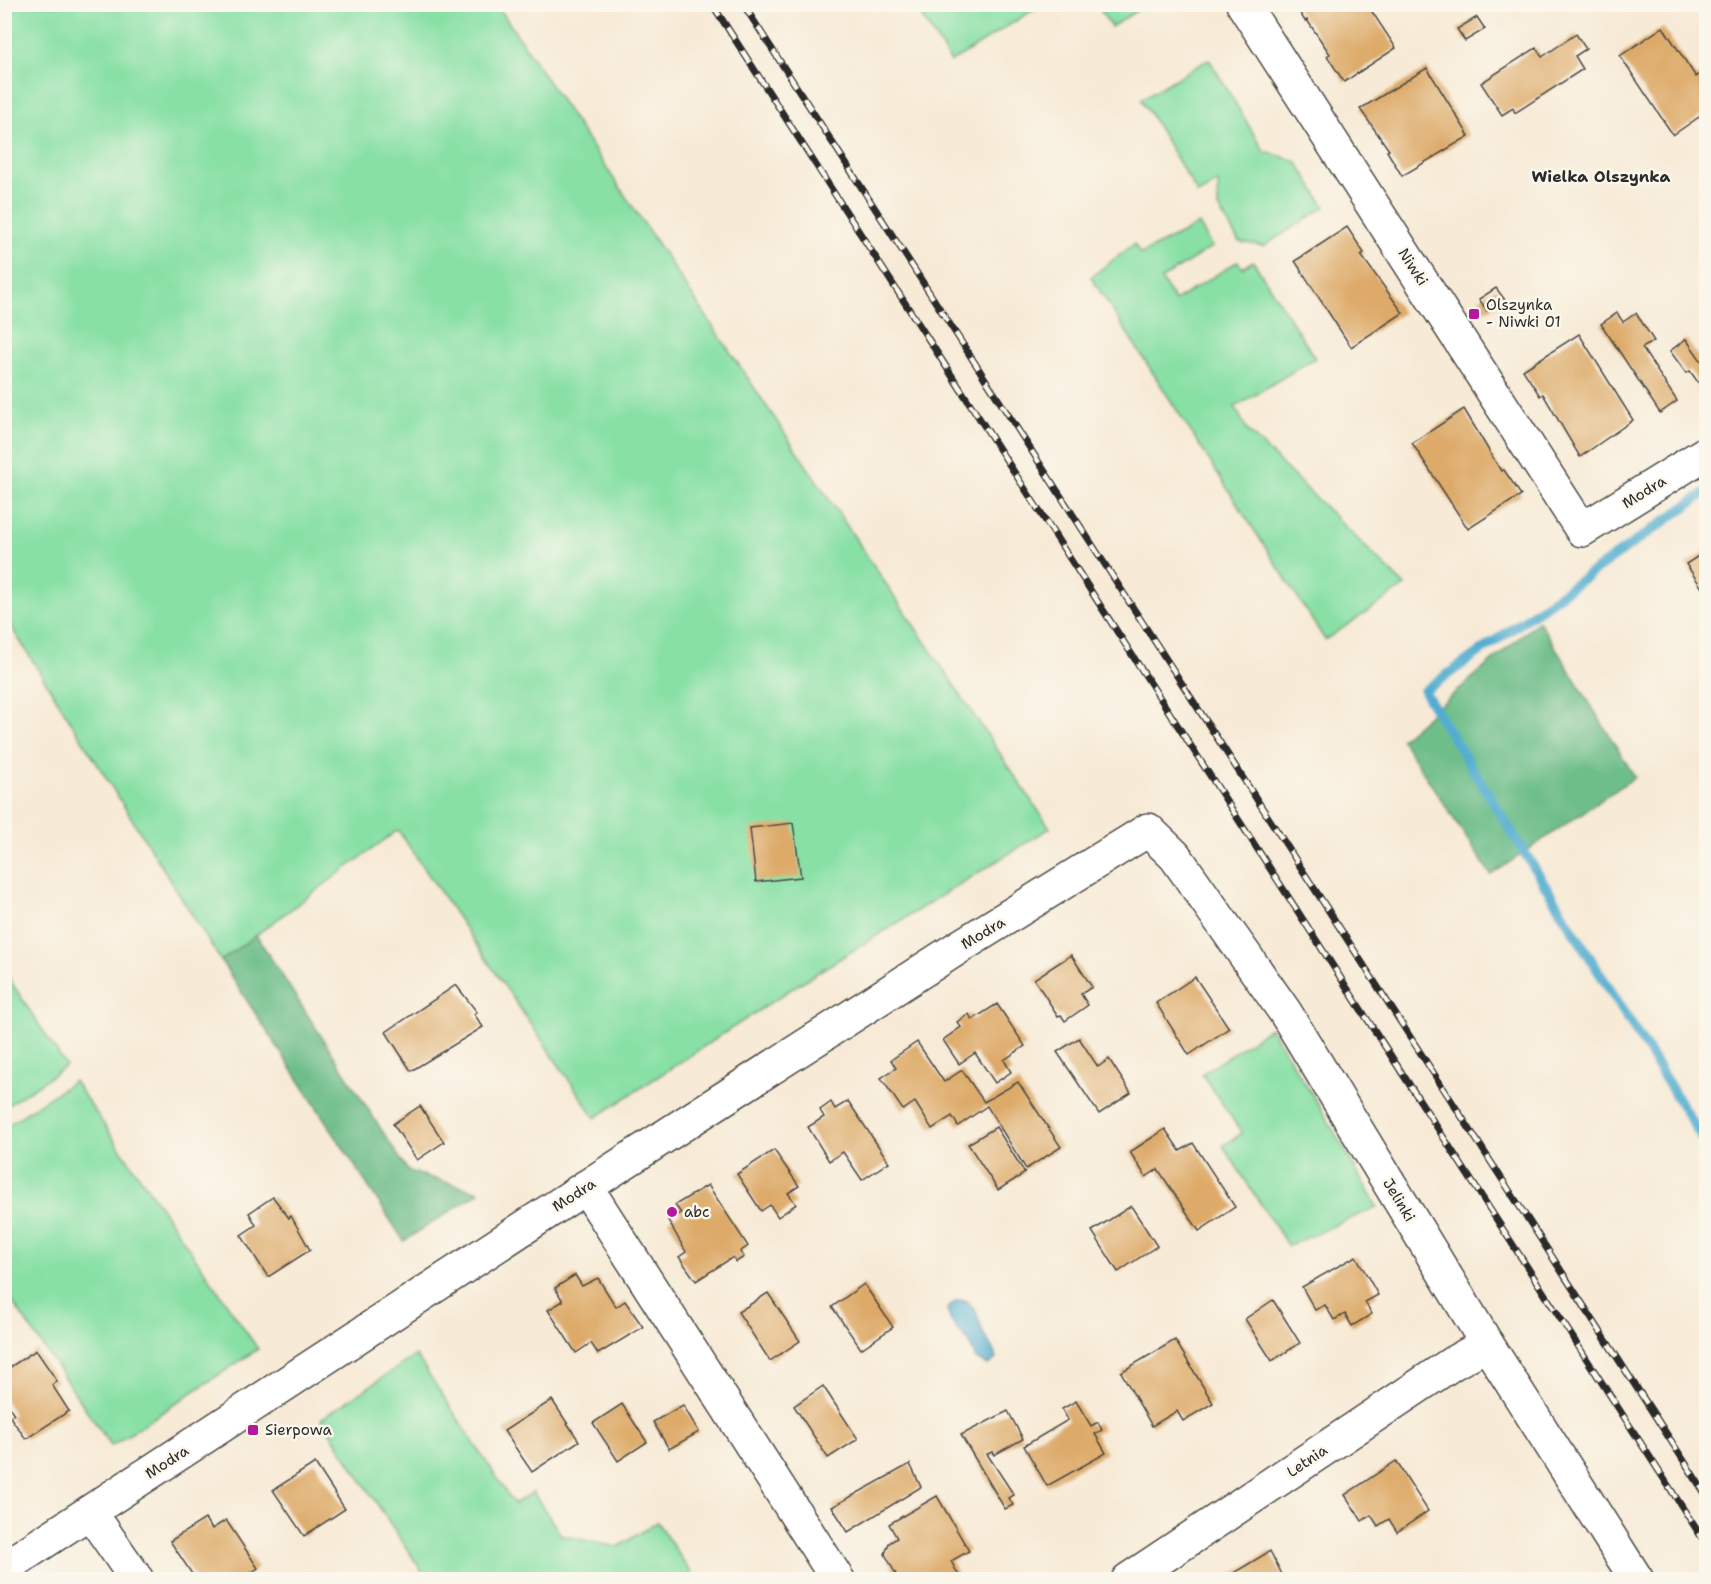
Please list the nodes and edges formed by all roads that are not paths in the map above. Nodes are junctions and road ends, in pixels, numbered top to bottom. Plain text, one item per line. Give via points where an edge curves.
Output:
1 (1243, 4) edge
2 (1707, 453) edge
3 (1582, 530) joint
4 (1148, 830) joint
5 (586, 1187) junction
6 (1487, 1344) junction
7 (90, 1512) junction
8 (4, 1569) edge
9 (1137, 1577) edge
10 (137, 1580) edge
11 (838, 1580) edge
12 (1638, 1580) edge

1 - 3 street, Niwki
2 - 3 street, Modra
4 - 5 street, Modra
4 - 6 street, Jelinki via 1175,856 1285,1012
5 - 7 street, Modra
5 - 11 street
6 - 9 street, Letnia via 1453,1363
6 - 12 street, Jelinki
7 - 8 street, Modra
7 - 10 street

